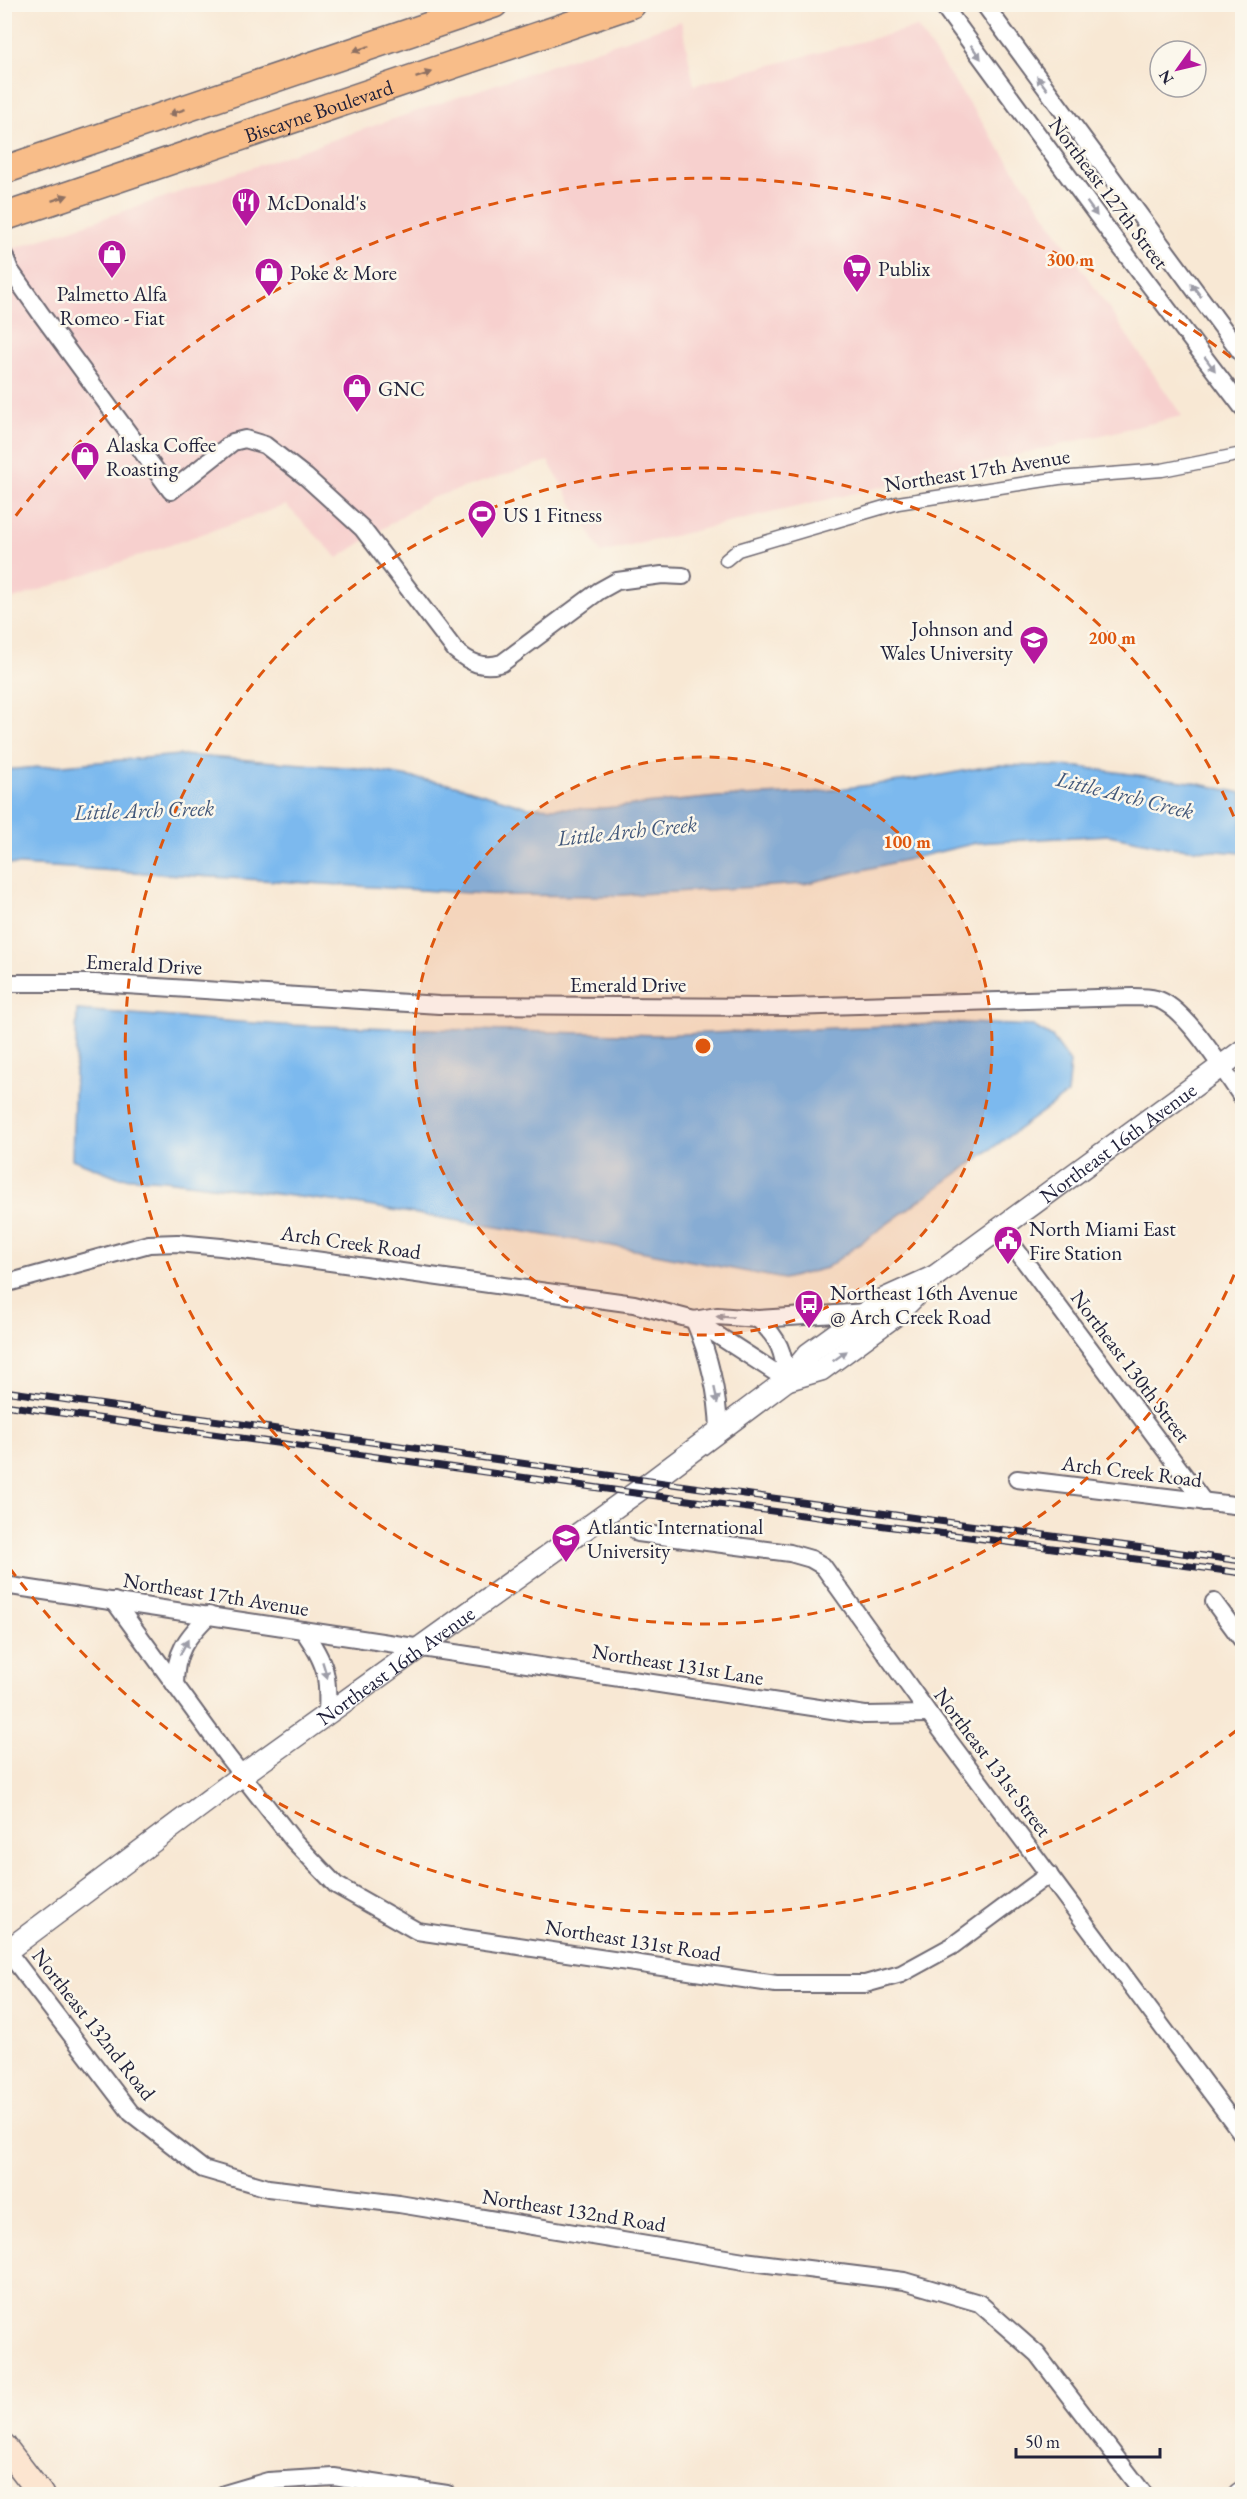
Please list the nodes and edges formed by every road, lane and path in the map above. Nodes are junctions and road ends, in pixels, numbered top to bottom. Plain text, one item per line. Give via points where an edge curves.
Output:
1 (494, 4) edge
2 (632, 4) edge
3 (942, 4) edge
4 (984, 4) edge
5 (4, 170) edge
6 (4, 217) edge
7 (4, 255) edge
8 (1242, 354) edge
9 (1242, 407) edge
10 (1242, 454) edge
11 (726, 560) dead end
12 (683, 576) dead end
13 (4, 983) edge
14 (1242, 1051) edge
15 (1220, 1067) junction
16 (1242, 1097) edge
17 (1000, 1228) junction
18 (935, 1276) junction
19 (4, 1284) edge
20 (867, 1312) junction
21 (758, 1319) junction
22 (694, 1320) junction
23 (787, 1380) junction
24 (719, 1431) junction
25 (1017, 1479) dead end
26 (1204, 1502) junction
27 (1242, 1506) edge
28 (638, 1533) dead end
29 (4, 1585) edge
30 (114, 1601) junction
31 (1214, 1602) dead end
32 (209, 1615) junction
33 (303, 1630) junction
34 (1242, 1640) edge
35 (421, 1648) junction
36 (175, 1685) junction
37 (928, 1714) junction
38 (327, 1715) junction
39 (242, 1776) junction
40 (1049, 1874) junction
41 (6, 1950) edge
42 (1242, 2134) edge
43 (4, 2446) edge
44 (41, 2494) edge
45 (224, 2494) edge
46 (447, 2494) edge
47 (1144, 2494) edge

1 -> 5 main road, Biscayne Boulevard
6 -> 2 main road, Biscayne Boulevard
3 -> 9 street, Northeast 127th Street
8 -> 4 street, Northeast 127th Street
7 - 12 street via 41,314 171,491 233,442 245,440 265,445 362,528 466,660 479,665 502,663 617,581
10 - 11 street, Northeast 17th Avenue via 1162,470 1059,478 898,503 738,550
13 - 15 street, Emerald Drive via 95,983 439,1005 788,1007 1132,997 1157,999 1171,1006
14 - 15 street, Northeast 16th Avenue
15 - 16 street, Emerald Drive
15 - 17 street, Northeast 16th Avenue
17 - 18 street, Northeast 16th Avenue
17 - 26 street, Northeast 130th Street
18 - 20 street, Northeast 16th Avenue via 884,1299
23 -> 18 street, Northeast 16th Avenue via 821,1370 896,1316
19 - 22 street, Arch Creek Road via 121,1250 177,1243 634,1304
20 - 21 street, Arch Creek Road
20 - 23 street, Northeast 16th Avenue via 808,1354
21 -> 22 street, Arch Creek Road via 717,1316
21 - 23 street via 778,1341
22 - 23 street, Arch Creek Road
22 -> 24 street via 713,1380
23 - 24 street, Northeast 16th Avenue
24 - 35 street, Northeast 16th Avenue
25 - 26 street, Arch Creek Road
26 - 27 street, Arch Creek Road
28 - 37 street, Northeast 131st Street via 790,1553 823,1566
29 - 30 street, Northeast 17th Avenue
30 - 32 street, Northeast 17th Avenue
30 - 36 street
31 - 34 street
32 - 33 street, Northeast 17th Avenue
36 -> 32 street via 175,1666 184,1645
33 - 35 street, Northeast 17th Avenue
33 -> 38 street via 324,1665 329,1684
35 - 37 street, Northeast 131st Lane via 865,1715
35 - 38 street, Northeast 16th Avenue
36 - 39 street
37 - 40 street, Northeast 131st Street
38 - 39 street, Northeast 16th Avenue
39 - 40 street, Northeast 131st Road via 293,1840 336,1885 417,1931 776,1984 865,1983 901,1974 952,1946
39 - 41 street, Northeast 16th Avenue
40 - 42 street, Northeast 131st Street
41 - 47 street, Northeast 132nd Road via 131,2112 203,2169 268,2188 399,2204 744,2261 904,2281 979,2303 1037,2354
43 - 44 main road
45 - 46 street via 268,2481 334,2477

